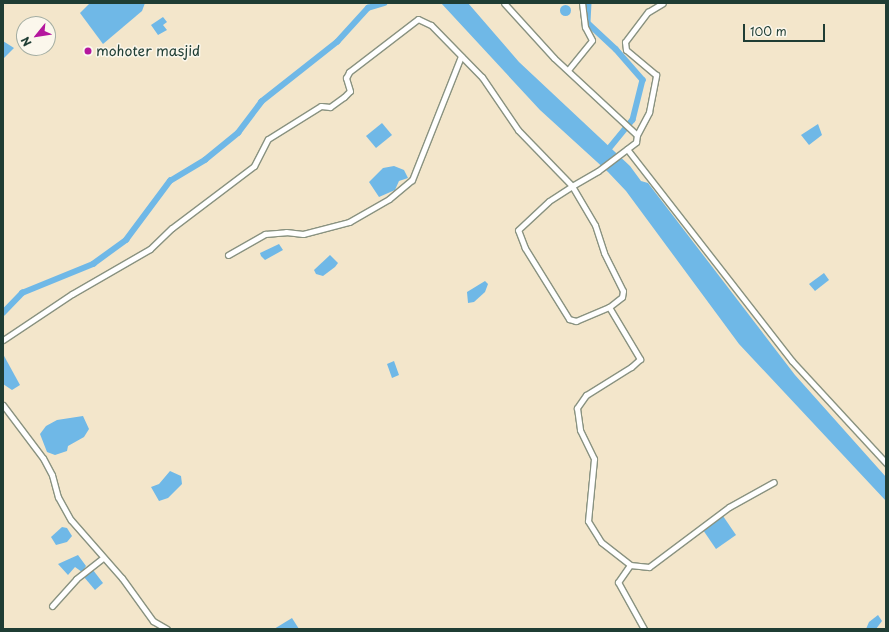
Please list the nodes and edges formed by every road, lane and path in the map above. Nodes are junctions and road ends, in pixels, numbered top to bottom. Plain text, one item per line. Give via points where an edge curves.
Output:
1 (504, 3) edge
2 (582, 3) edge
3 (663, 3) edge
4 (461, 56) junction
5 (568, 70) junction
6 (635, 133) junction
7 (627, 149) junction
8 (572, 186) junction
9 (228, 255) dead end
10 (609, 307) junction
11 (3, 340) edge
12 (3, 405) edge
13 (886, 463) edge
14 (774, 482) dead end
15 (102, 558) junction
16 (630, 565) junction
17 (52, 606) dead end
18 (168, 629) edge
19 (644, 629) edge

1 - 5 street
2 - 5 street via 585,27 592,40
3 - 6 street via 648,12 625,42 626,50 656,75 649,112
4 - 8 street via 482,77 518,130
4 - 9 street via 412,180 389,199 350,222 303,234 265,234
4 - 11 street via 431,25 418,19 349,72 346,78 350,89 344,97 330,107 321,106 268,139 254,166 172,228 150,249 72,294
5 - 6 street
6 - 7 street via 636,142
7 - 8 street via 598,171
7 - 13 street via 792,361
8 - 10 street via 595,225 604,253 623,291 622,296
8 - 10 street via 524,222 518,230 518,237 571,320 576,321
10 - 16 street via 640,359 586,395 580,402 576,415 594,459 588,521 601,542
12 - 15 street via 43,458 63,507
14 - 16 street via 694,531 659,562 641,568
15 - 17 street via 76,579
15 - 18 street via 122,578 153,621
16 - 19 street via 618,582

